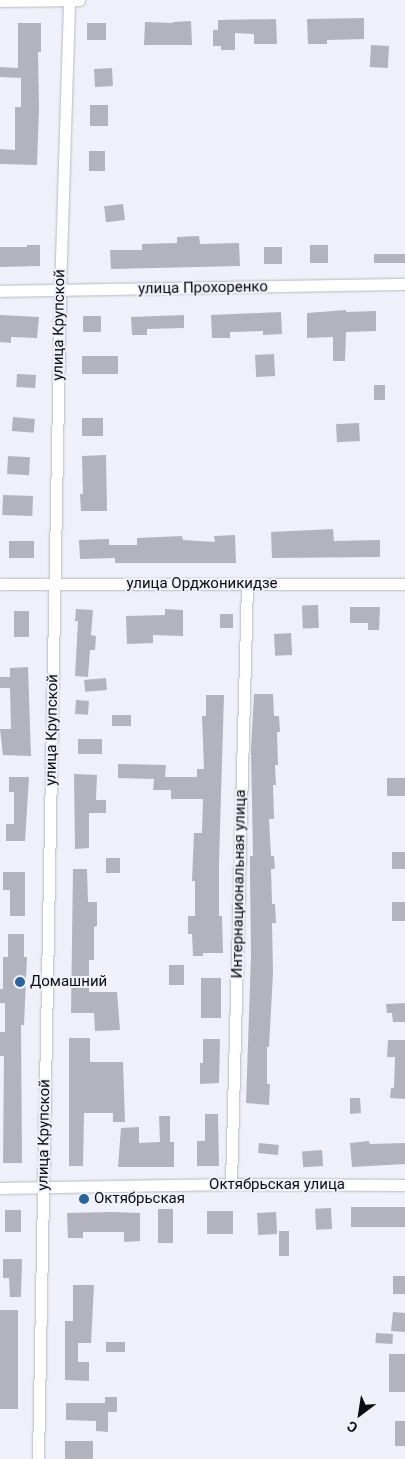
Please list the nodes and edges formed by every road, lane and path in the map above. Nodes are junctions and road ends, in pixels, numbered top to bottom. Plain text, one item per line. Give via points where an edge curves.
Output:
1 (0, 0) edge
2 (69, 0) edge
3 (79, 0) edge
4 (405, 284) edge
5 (0, 291) edge
6 (60, 291) junction
7 (0, 584) edge
8 (247, 584) junction
9 (405, 584) edge
10 (54, 585) junction
11 (231, 1184) junction
12 (405, 1186) edge
13 (0, 1188) edge
14 (44, 1188) junction
15 (38, 1459) edge

1 - 2 street
2 - 3 street
2 - 6 street, улица Крупской
4 - 6 street, улица Прохоренко
5 - 6 street, улица Прохоренко
6 - 10 street, улица Крупской
7 - 10 street, улица Орджоникидзе
8 - 9 street, улица Орджоникидзе
8 - 10 street, улица Орджоникидзе
8 - 11 street, Интернациональная улица
10 - 14 street, улица Крупской
11 - 12 street, Октябрьская улица
11 - 14 street, Октябрьская улица
13 - 14 street, Октябрьская улица
14 - 15 street, улица Крупской

